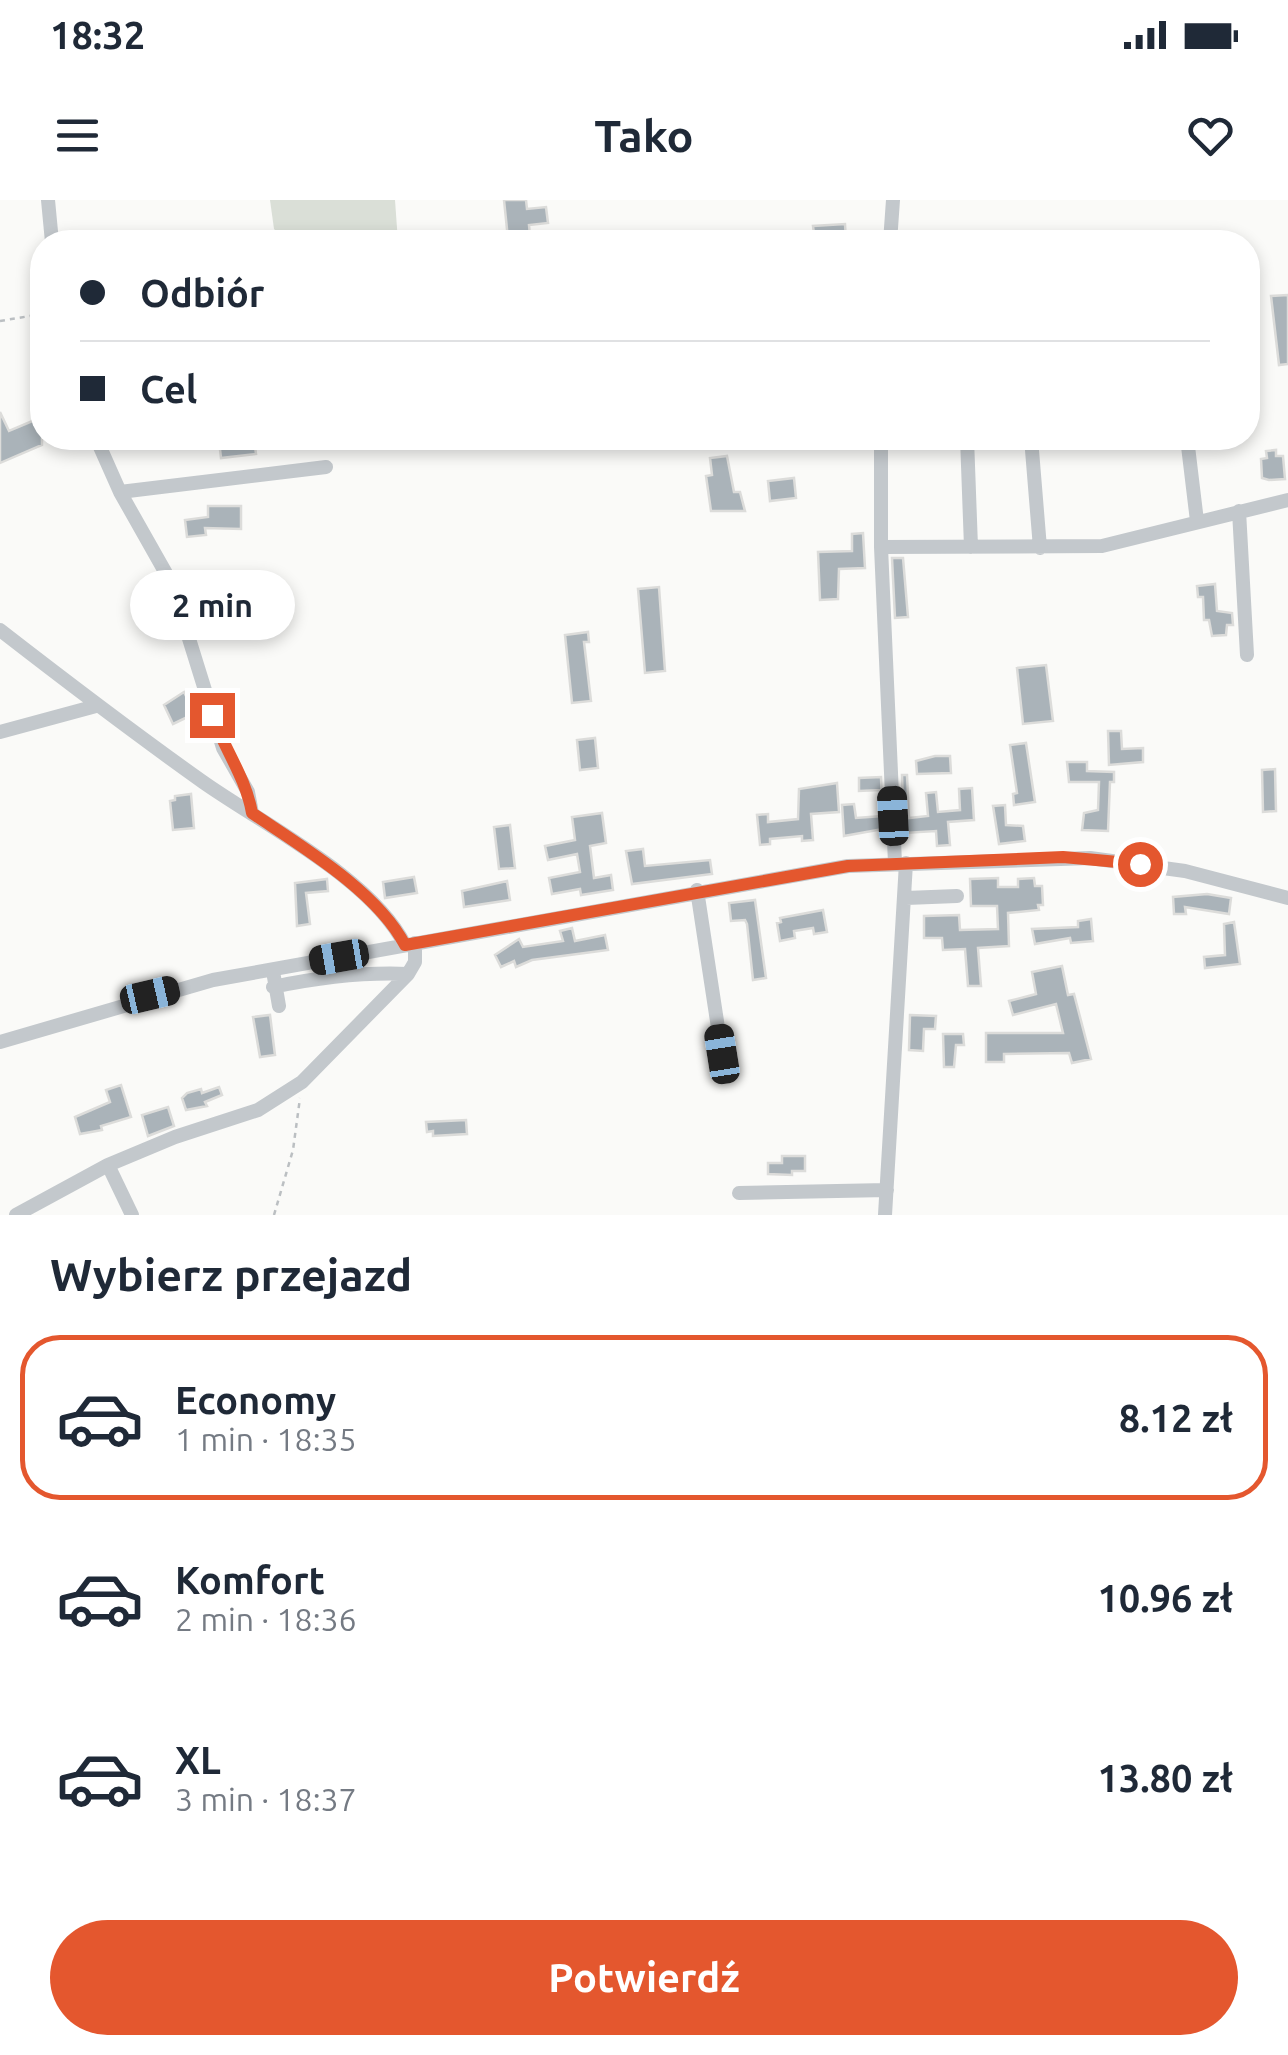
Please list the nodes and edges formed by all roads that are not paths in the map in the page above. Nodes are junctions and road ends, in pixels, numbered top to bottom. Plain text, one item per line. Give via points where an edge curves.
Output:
1 (48, 200) edge
2 (898, 202) edge
3 (51, 230) edge
4 (892, 230) edge
5 (101, 450) edge
6 (881, 450) edge
7 (967, 450) edge
8 (1031, 450) edge
9 (1188, 450) edge
10 (326, 467) dead end
11 (120, 492) junction
12 (1288, 500) edge
13 (1239, 511) junction
14 (1197, 521) junction
15 (970, 547) junction
16 (881, 548) junction
17 (1040, 548) junction
18 (0, 630) edge
19 (1247, 655) dead end
20 (96, 706) junction
21 (0, 732) edge
22 (252, 813) junction
23 (901, 863) junction
24 (697, 890) junction
25 (957, 896) dead end
26 (906, 898) junction
27 (1288, 898) edge
28 (410, 944) junction
29 (273, 969) junction
30 (408, 974) junction
31 (274, 986) junction
32 (279, 1006) dead end
33 (0, 1042) edge
34 (722, 1054) dead end
35 (108, 1165) junction
36 (887, 1190) junction
37 (739, 1193) dead end
38 (20, 1214) edge
39 (132, 1215) edge
40 (885, 1215) edge

1 - 3 street
2 - 4 street
5 - 11 street
6 - 16 street
7 - 15 street
8 - 17 street
9 - 14 street
10 - 11 street
11 - 22 street via 172,584 218,732
12 - 13 street
13 - 14 street
13 - 19 street
14 - 17 street via 1126,542
15 - 16 street
15 - 17 street
16 - 23 street
18 - 20 street
20 - 21 street
20 - 22 street
22 - 28 street via 314,856
23 - 24 street via 810,870
23 - 26 street
23 - 27 street via 1117,860
24 - 28 street
24 - 34 street
25 - 26 street
26 - 36 street
28 - 29 street
28 - 30 street via 414,962
29 - 31 street
29 - 33 street via 150,995
30 - 31 street
30 - 35 street via 302,1082 258,1110
31 - 32 street
35 - 38 street
35 - 39 street
36 - 37 street
36 - 40 street

